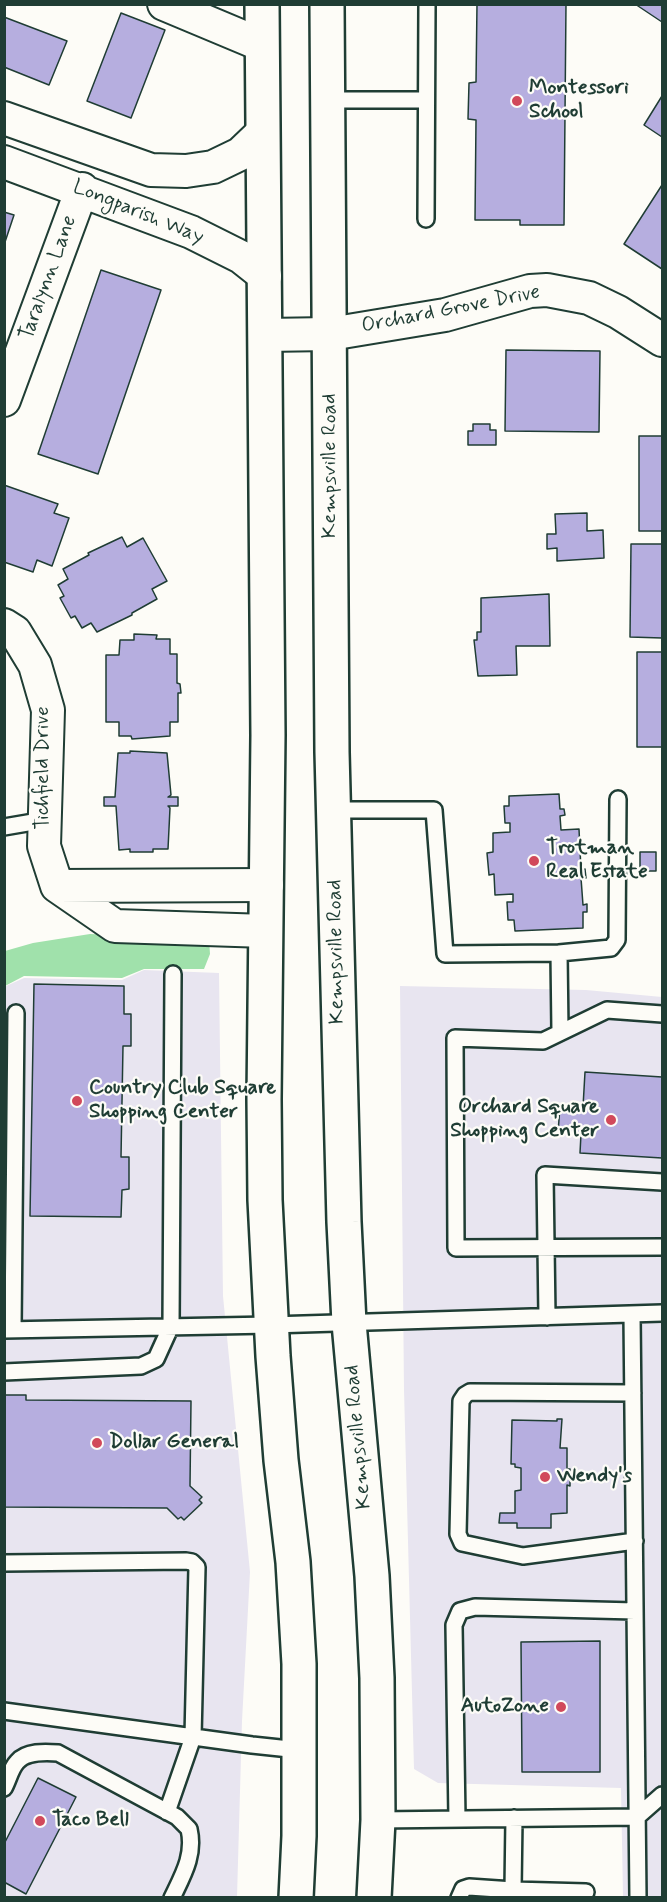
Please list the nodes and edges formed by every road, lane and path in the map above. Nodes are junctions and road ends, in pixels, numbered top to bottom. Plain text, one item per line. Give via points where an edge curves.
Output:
1 (164, 4) edge
2 (262, 4) edge
3 (327, 4) edge
4 (427, 4) edge
5 (262, 45) junction
6 (327, 100) junction
7 (426, 100) junction
8 (4, 118) edge
9 (263, 132) junction
10 (4, 162) edge
11 (82, 189) junction
12 (426, 219) dead end
13 (265, 276) junction
14 (264, 334) junction
15 (330, 334) junction
16 (16, 336) edge
17 (663, 340) edge
18 (4, 400) edge
19 (4, 625) edge
20 (618, 799) dead end
21 (334, 810) junction
22 (45, 819) junction
23 (4, 827) edge
24 (267, 885) junction
25 (57, 886) junction
26 (266, 931) junction
27 (559, 953) junction
28 (173, 974) dead end
29 (16, 1013) dead end
30 (663, 1014) edge
31 (560, 1032) junction
32 (663, 1182) edge
33 (663, 1247) edge
34 (546, 1248) junction
35 (663, 1313) edge
36 (632, 1315) junction
37 (547, 1317) junction
38 (349, 1323) junction
39 (271, 1325) junction
40 (171, 1326) junction
41 (9, 1329) edge
42 (4, 1372) edge
43 (633, 1393) junction
44 (634, 1541) junction
45 (4, 1563) edge
46 (635, 1611) junction
47 (4, 1711) edge
48 (193, 1737) junction
49 (299, 1749) junction
50 (4, 1788) edge
51 (663, 1795) edge
52 (167, 1812) junction
53 (637, 1817) junction
54 (514, 1818) junction
55 (457, 1819) junction
56 (378, 1820) junction
57 (513, 1890) junction
58 (586, 1892) dead end
59 (172, 1898) edge
60 (296, 1898) edge
61 (374, 1898) edge
62 (459, 1898) edge
63 (638, 1898) edge

1 - 5 street
2 - 5 main road
3 - 6 main road, Kempsville Road
4 - 7 lane
5 - 9 main road
6 - 7 lane
6 - 15 main road, Kempsville Road
7 - 12 lane
8 - 9 street, Longparish Way via 151,170 213,167 240,154
9 - 13 main road
10 - 11 street, Longparish Way
11 - 13 street, Longparish Way via 190,232 241,257
11 - 16 street, Taralynn Lane
13 - 14 main road
14 - 15 street, Orchard Grove Drive
14 - 24 main road
15 - 17 street, Orchard Grove Drive via 445,315 530,291 547,290 589,298
15 - 21 main road, Kempsville Road
16 - 18 street, Taralynn Lane
19 - 22 street, Tichfield Drive via 15,632 35,665 48,710
20 - 27 lane via 617,940 611,948
21 - 27 lane via 434,810 445,954
21 - 38 main road, Kempsville Road
22 - 23 lane
22 - 25 street, Tichfield Drive via 44,846
24 - 25 street
24 - 26 main road
25 - 26 street via 115,927
26 - 39 main road via 264,1151
27 - 31 lane
28 - 40 lane
29 - 41 lane
30 - 31 lane via 607,1010
31 - 34 lane via 543,1041 455,1038 456,1248
32 - 34 lane via 545,1175
33 - 34 lane
34 - 37 lane
35 - 36 lane
36 - 37 lane
36 - 43 lane
37 - 38 lane
38 - 39 lane
38 - 56 main road, Kempsville Road via 372,1576
39 - 40 lane
39 - 49 main road via 293,1573
40 - 41 lane
40 - 42 lane via 156,1359 141,1366
43 - 44 lane
43 - 44 lane via 465,1395 461,1401 458,1534 462,1543 523,1556
44 - 46 lane
45 - 48 lane via 192,1562 197,1576
46 - 53 lane
46 - 55 lane via 475,1607 460,1611 454,1625
47 - 48 lane
48 - 49 lane
48 - 52 lane
49 - 60 main road
50 - 52 lane via 17,1761 44,1752 58,1753
51 - 53 lane
52 - 59 lane via 184,1822 191,1836 189,1860
53 - 54 lane
53 - 63 lane
54 - 55 lane
54 - 57 lane
55 - 56 lane
56 - 61 main road, Kempsville Road
57 - 58 lane
57 - 62 lane via 469,1887 463,1889

